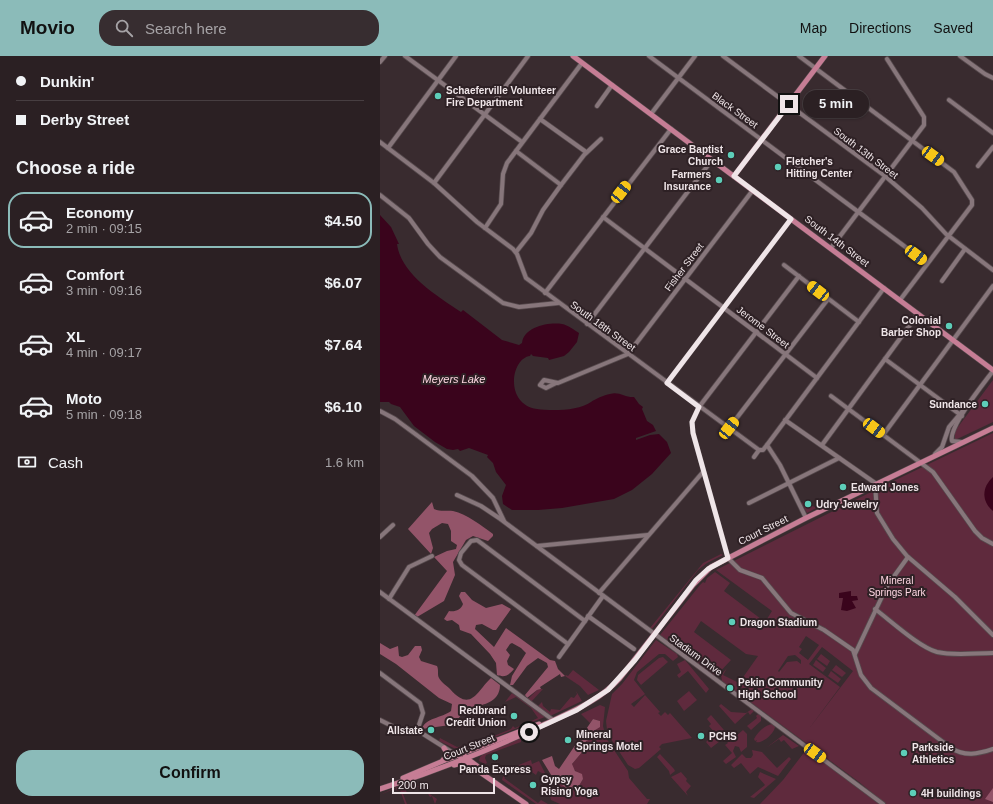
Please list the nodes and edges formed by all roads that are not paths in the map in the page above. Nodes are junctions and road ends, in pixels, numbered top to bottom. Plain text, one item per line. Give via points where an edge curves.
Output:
1 (385, 56) edge
2 (405, 56) edge
3 (456, 56) edge
4 (528, 56) edge
5 (573, 56) edge
6 (649, 56) edge
7 (695, 56) edge
8 (723, 56) edge
9 (799, 56) edge
10 (825, 56) edge
11 (960, 56) edge
12 (888, 59) dead end
13 (380, 62) edge
14 (582, 63) junction
15 (816, 68) junction
16 (678, 78) junction
17 (993, 78) edge
18 (438, 80) junction
19 (612, 85) junction
20 (949, 100) dead end
21 (789, 104) junction
22 (597, 106) dead end
23 (651, 114) junction
24 (484, 115) junction
25 (540, 119) junction
26 (671, 129) junction
27 (993, 133) edge
28 (601, 139) dead end
29 (762, 139) junction
30 (912, 141) junction
31 (380, 142) edge
32 (522, 142) junction
33 (993, 147) edge
34 (388, 148) junction
35 (516, 151) junction
36 (586, 152) junction
37 (712, 160) junction
38 (978, 166) dead end
39 (734, 176) junction
40 (886, 176) junction
41 (434, 183) junction
42 (561, 185) junction
43 (754, 190) junction
44 (380, 195) edge
45 (859, 212) junction
46 (603, 217) junction
47 (791, 219) junction
48 (485, 228) junction
49 (948, 236) junction
50 (831, 248) junction
51 (645, 249) junction
52 (965, 250) junction
53 (516, 252) junction
54 (927, 263) junction
55 (784, 265) dead end
56 (993, 270) edge
57 (799, 276) junction
58 (685, 279) junction
59 (942, 281) dead end
60 (993, 286) edge
61 (884, 288) junction
62 (545, 293) junction
63 (828, 299) junction
64 (900, 300) junction
65 (558, 303) junction
66 (724, 308) junction
67 (918, 314) junction
68 (859, 322) junction
69 (588, 324) junction
70 (756, 332) junction
71 (953, 340) junction
72 (628, 354) junction
73 (786, 354) junction
74 (885, 359) junction
75 (993, 370) edge
76 (817, 378) junction
77 (556, 383) dead end
78 (667, 383) junction
79 (920, 385) junction
80 (831, 396) dead end
81 (699, 407) junction
82 (848, 409) junction
83 (380, 411) edge
84 (960, 415) junction
85 (785, 420) junction
86 (729, 428) junction
87 (993, 428) edge
88 (883, 435) junction
89 (967, 441) junction
90 (767, 445) junction
91 (822, 445) junction
92 (759, 450) junction
93 (754, 457) dead end
94 (839, 458) junction
95 (927, 460) junction
96 (921, 463) junction
97 (702, 472) junction
98 (789, 483) junction
99 (876, 484) junction
100 (457, 495) dead end
101 (749, 503) dead end
102 (806, 518) junction
103 (505, 523) junction
104 (392, 525) dead end
105 (648, 535) junction
106 (380, 537) edge
107 (993, 544) edge
108 (537, 546) junction
109 (432, 556) dead end
110 (908, 557) junction
111 (728, 558) junction
112 (380, 592) edge
113 (601, 595) junction
114 (389, 599) junction
115 (876, 609) junction
116 (588, 616) junction
117 (585, 621) junction
118 (654, 634) junction
119 (993, 635) edge
120 (568, 644) junction
121 (634, 649) dead end
122 (993, 653) edge
123 (855, 654) junction
124 (559, 657) dead end
125 (380, 673) edge
126 (380, 720) edge
127 (552, 720) junction
128 (417, 731) junction
129 (435, 742) junction
130 (444, 748) junction
131 (993, 749) edge
132 (482, 752) junction
133 (461, 757) junction
134 (443, 761) junction
135 (447, 766) junction
136 (479, 769) junction
137 (380, 789) edge
138 (526, 804) edge
139 (883, 804) edge

1 - 13 street
2 - 18 street
3 - 18 street
4 - 24 street
5 - 14 main road, South 14th Street
6 - 16 street, Black Street
7 - 16 street
8 - 21 street, South 13th Street
9 - 15 street
10 - 15 main road
11 - 17 street
12 - 30 street via 924,117 925,122
14 - 19 main road, South 14th Street
14 - 25 street
15 - 21 main road
15 - 30 street
16 - 23 street
16 - 29 street, Black Street
18 - 24 street
18 - 34 street
19 - 22 street
19 - 23 main road, South 14th Street
20 - 27 street
21 - 29 main road
21 - 40 street, South 13th Street
23 - 26 main road, South 14th Street
24 - 32 street
24 - 41 street
25 - 32 street
25 - 36 street
26 - 37 main road, South 14th Street
26 - 46 street
28 - 36 street
29 - 39 main road
29 - 45 street, Black Street
30 - 40 street
30 - 49 street via 955,173 972,203
31 - 34 street
32 - 35 street
33 - 38 street
34 - 41 street
35 - 42 street
35 - 48 street via 500,180 501,204
36 - 42 street
37 - 39 main road, South 14th Street
37 - 51 street
39 - 43 main road, South 14th Street
40 - 45 street
40 - 49 street, South 13th Street via 922,208
41 - 48 street
42 - 53 street
43 - 47 main road, South 14th Street
43 - 58 street, Fisher Street
44 - 65 street via 409,218 440,257 503,303 519,307
45 - 50 street
45 - 54 street, Black Street
46 - 51 street, Jerome Street
46 - 62 street
47 - 50 main road, South 14th Street
47 - 66 street
48 - 53 street
49 - 52 street, South 13th Street
49 - 54 street
50 - 61 main road, South 14th Street
51 - 58 street, Jerome Street
51 - 69 street
52 - 56 street, South 13th Street
52 - 59 street
53 - 62 street, South 18th Street via 524,276
54 - 64 street
55 - 57 street
57 - 63 street
57 - 70 street
58 - 66 street, Jerome Street
58 - 72 street, Fisher Street
60 - 71 street
61 - 64 main road, South 14th Street
61 - 68 street
62 - 65 street, South 18th Street
63 - 68 street
63 - 73 street
64 - 67 main road, South 14th Street
65 - 69 street, South 18th Street
66 - 70 street, Jerome Street
66 - 78 street
67 - 71 main road, South 14th Street
67 - 74 street
68 - 76 street
69 - 72 street, South 18th Street
70 - 73 street, Jerome Street
70 - 81 street
71 - 75 main road, South 14th Street
71 - 79 street
72 - 77 street
72 - 78 street, South 18th Street
73 - 76 street, Jerome Street
73 - 86 street
74 - 79 street
74 - 82 street
75 - 84 street
76 - 85 street
78 - 81 street, South 18th Street
79 - 84 street
79 - 88 street
80 - 82 street
81 - 86 street, South 18th Street
81 - 97 street via 692,428
82 - 88 street
82 - 91 street
83 - 103 street via 395,419 472,476 493,498
84 - 89 street via 951,438 955,443
84 - 95 street via 949,427 941,448
85 - 90 street
85 - 91 street
86 - 92 street, South 18th Street
87 - 89 main road, Court Street
88 - 96 street
89 - 95 main road, Court Street
90 - 92 street via 763,450
90 - 98 street
91 - 94 street
92 - 93 street
94 - 98 street
94 - 99 street
95 - 96 main road, Court Street
96 - 99 main road, Court Street
96 - 107 street via 936,476 980,536
97 - 105 street
97 - 111 street
98 - 101 street
98 - 102 street
99 - 102 main road, Court Street
99 - 110 street via 878,515 886,530
100 - 103 street, Stadium Drive via 489,511
102 - 111 main road, Court Street
103 - 108 street, Stadium Drive
104 - 106 street
105 - 108 street
105 - 113 street
108 - 113 street, Stadium Drive
109 - 114 street via 409,567
110 - 115 street via 888,582
110 - 119 street via 956,598
111 - 118 main road, Court Street via 699,577
111 - 123 street via 740,570 762,578 791,613 834,636
112 - 114 street
113 - 116 street
113 - 118 street, Stadium Drive
114 - 127 street
115 - 122 street via 934,651
115 - 123 street
116 - 117 street
116 - 121 street
117 - 120 street
117 - 120 street via 479,540 474,539 461,553 459,562
118 - 127 main road, Court Street via 608,690 586,705
118 - 139 street, Stadium Drive
120 - 124 street
123 - 131 street via 861,675 871,688 951,748 969,755
125 - 128 street via 420,703 422,714
126 - 128 street via 396,728
127 - 132 main road, Court Street
127 - 133 main road, Court Street
128 - 129 street
129 - 130 street
129 - 133 street
130 - 133 street
130 - 134 main road via 448,754
132 - 133 main road, Court Street
132 - 136 main road via 476,758
133 - 134 main road, Court Street
133 - 135 main road, Court Street
133 - 136 main road
134 - 137 main road, Court Street
135 - 136 main road via 458,764
135 - 137 main road, Court Street
136 - 138 main road

